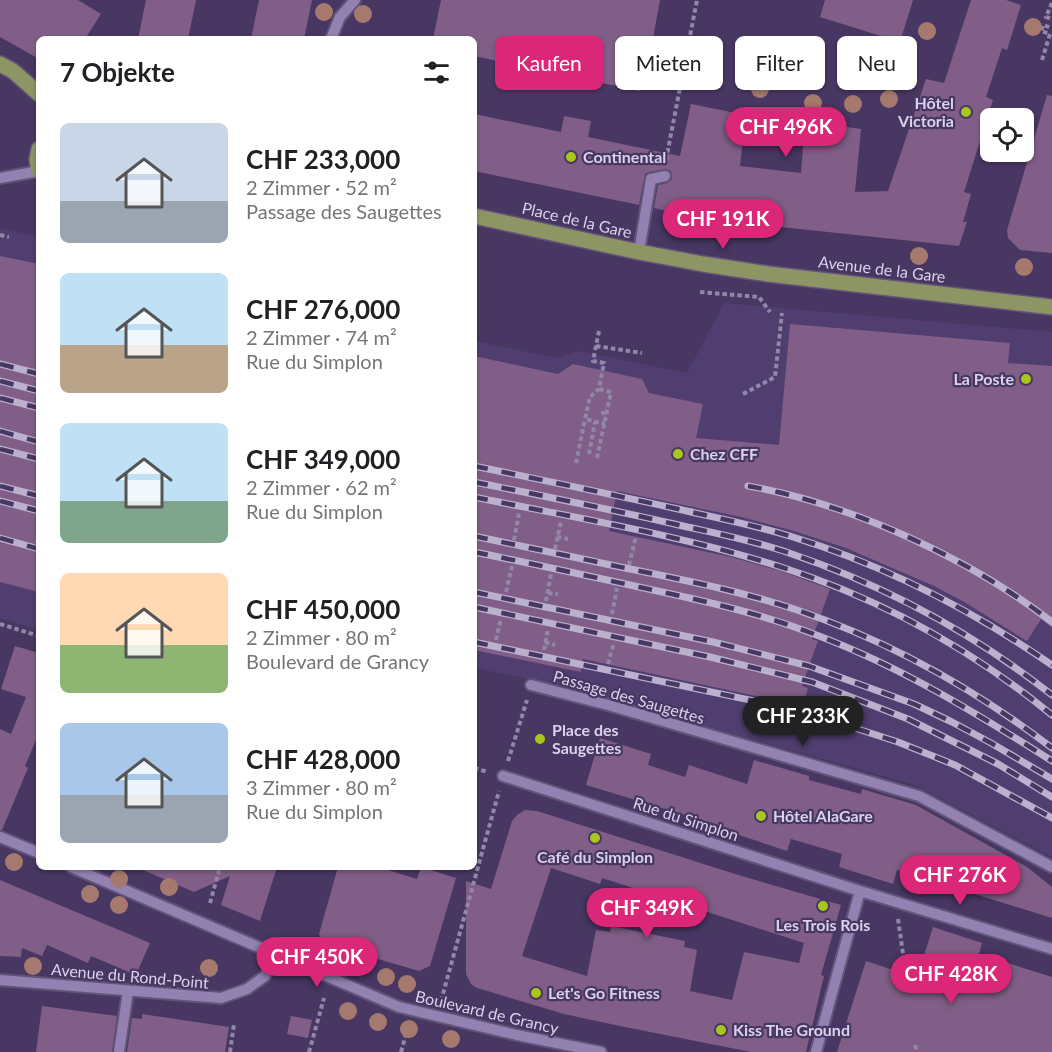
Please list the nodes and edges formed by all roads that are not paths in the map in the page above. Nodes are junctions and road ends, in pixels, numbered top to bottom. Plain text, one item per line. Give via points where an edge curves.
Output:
1 (355, 0) edge
2 (332, 36) edge
3 (0, 64) edge
4 (36, 91) edge
5 (36, 172) edge
6 (665, 176) dead end
7 (0, 178) edge
8 (477, 217) edge
9 (639, 252) junction
10 (672, 257) joint
11 (1052, 307) edge
12 (531, 685) road end
13 (503, 776) road end
14 (0, 837) edge
15 (36, 852) edge
16 (1052, 867) edge
17 (78, 870) edge
18 (860, 891) junction
19 (1052, 950) edge
20 (275, 955) junction
21 (0, 980) edge
22 (128, 991) junction
23 (119, 1052) edge
24 (601, 1052) edge
25 (816, 1052) edge

1 - 2 street via 340,17
3 - 4 main road
5 - 7 street
6 - 9 street via 651,179
8 - 9 main road, Place de la Gare
9 - 10 main road, Place de la Gare
10 - 11 main road, Avenue de la Gare via 768,274
12 - 16 street, Passage des Saugettes via 919,796
13 - 18 street, Rue du Simplon
14 - 15 street
17 - 20 street, Boulevard de Grancy
18 - 19 street, Rue du Simplon
18 - 25 street
20 - 22 street, Avenue du Rond-Point via 265,976 247,989 221,998
20 - 24 street, Boulevard de Grancy via 399,1007
21 - 22 street, Avenue du Rond-Point
22 - 23 street

